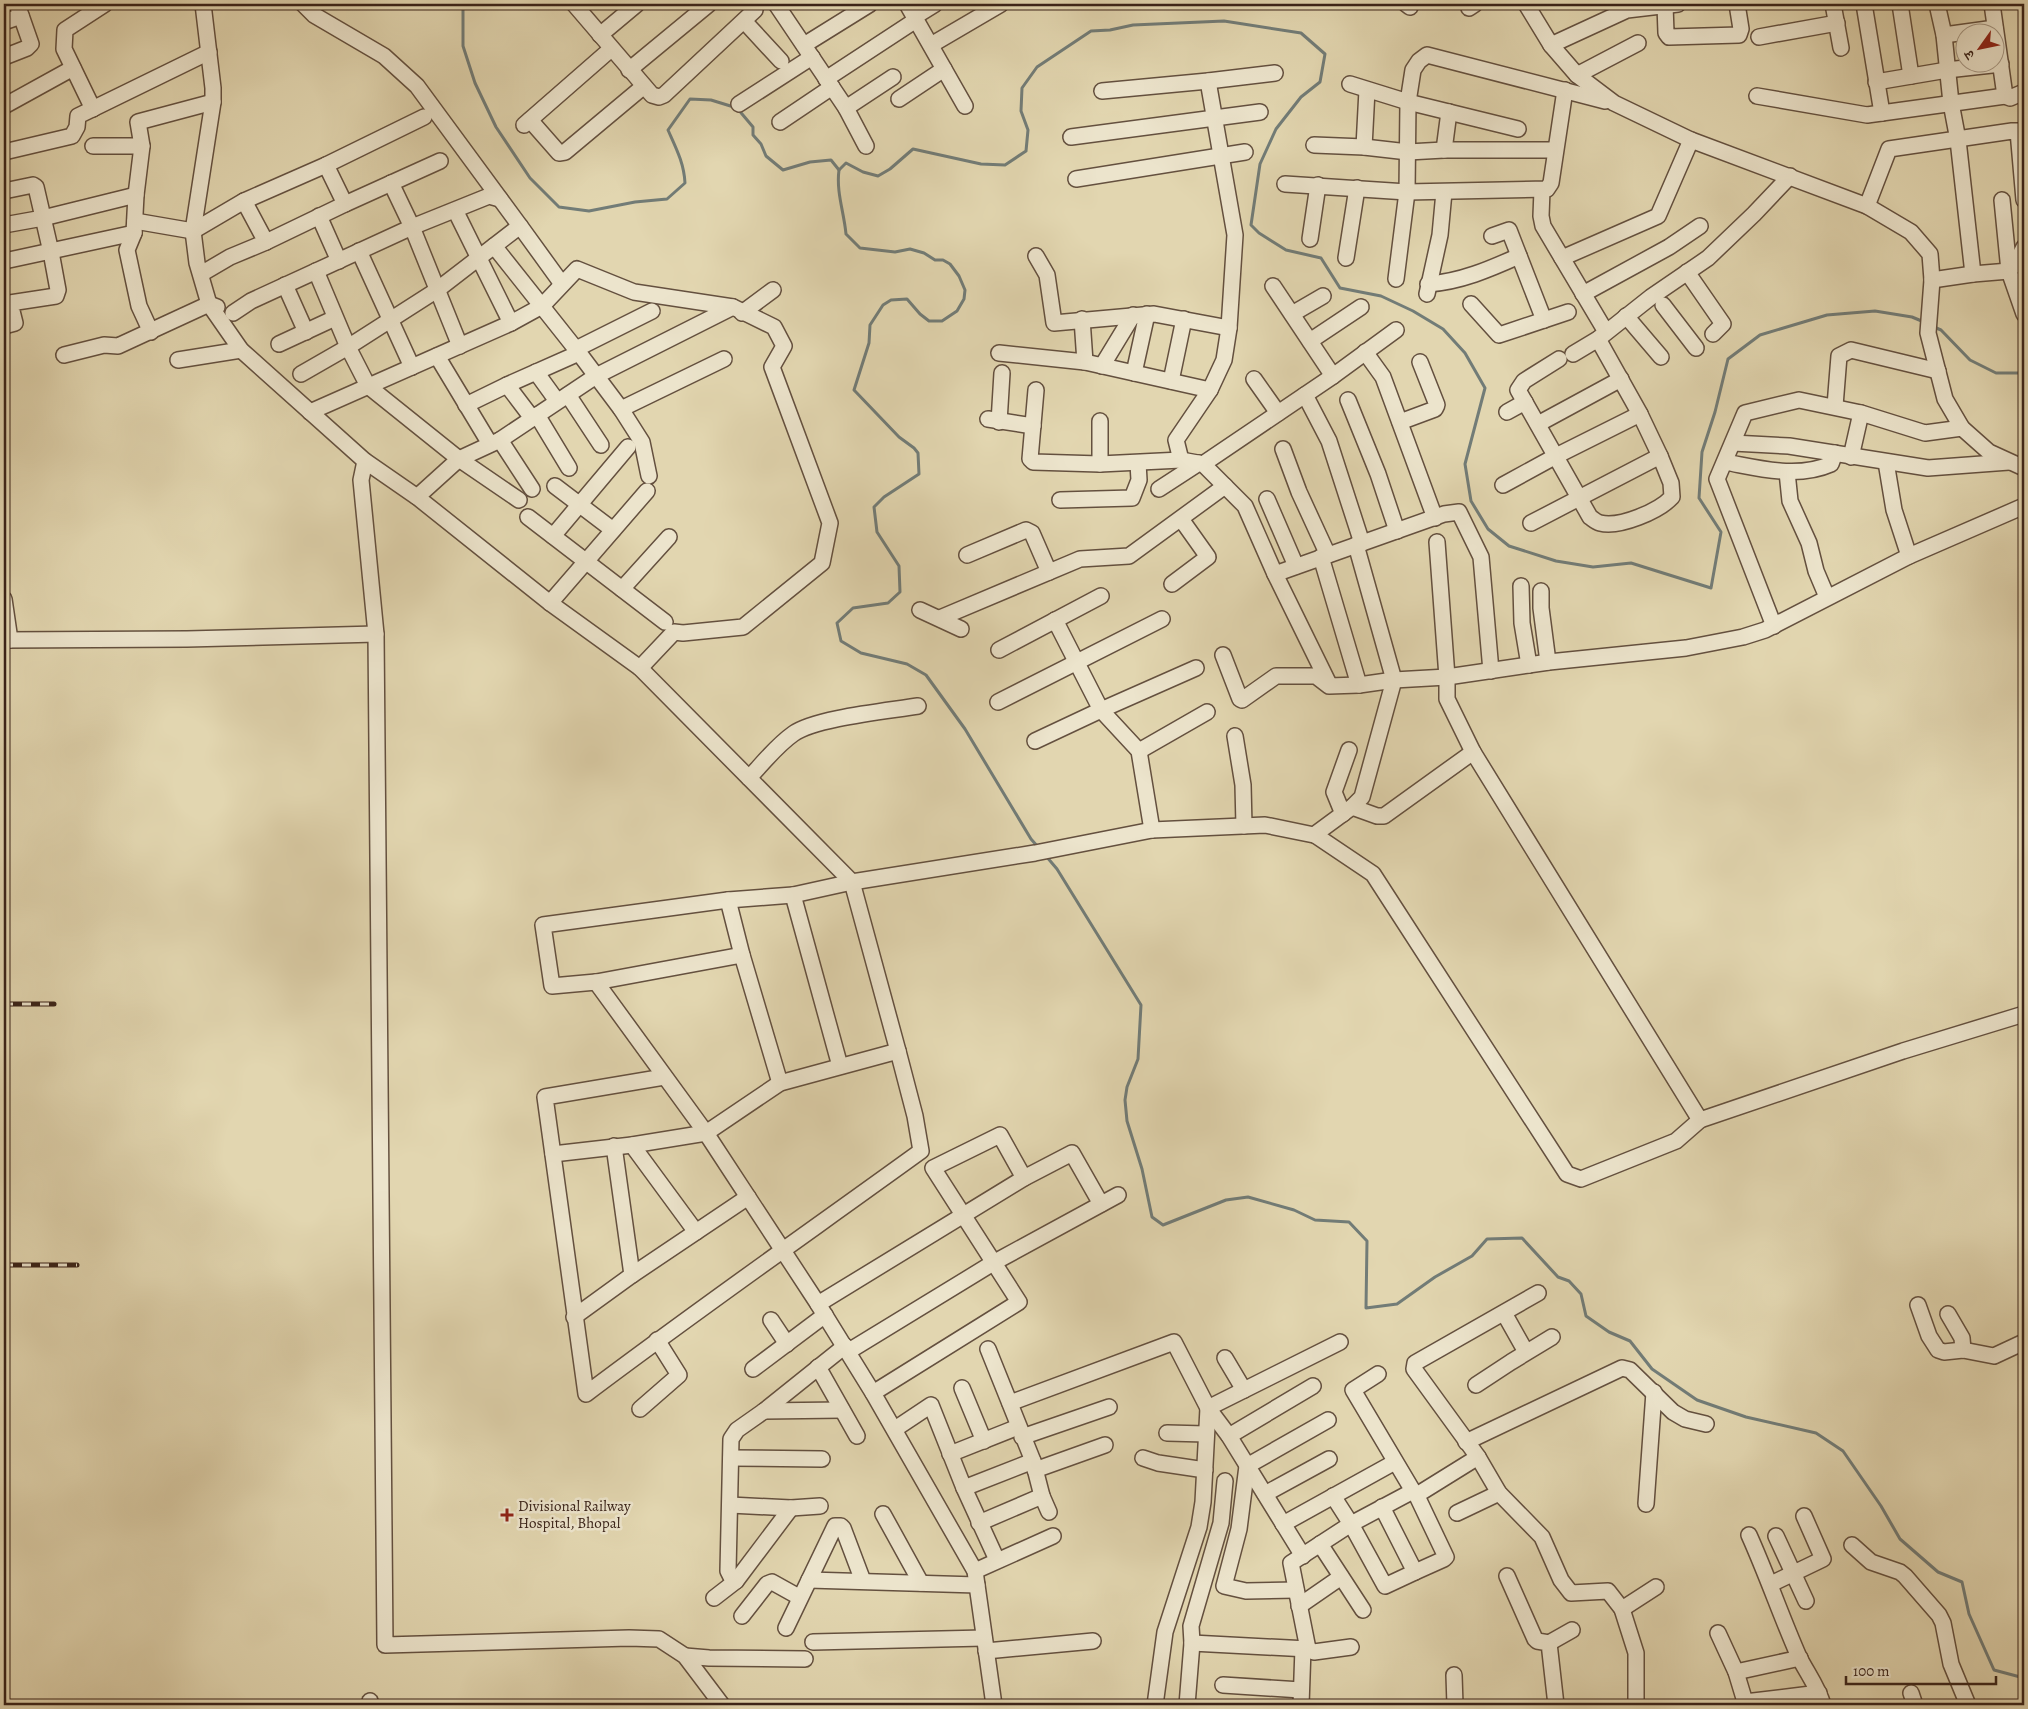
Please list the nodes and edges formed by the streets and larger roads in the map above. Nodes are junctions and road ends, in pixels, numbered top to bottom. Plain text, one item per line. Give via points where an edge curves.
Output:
1 (105, 4) edge
2 (203, 4) edge
3 (303, 4) edge
4 (574, 4) edge
5 (637, 4) edge
6 (709, 4) edge
7 (870, 4) edge
8 (935, 4) edge
9 (1001, 4) edge
10 (1526, 4) edge
11 (1671, 4) edge
12 (1737, 4) edge
13 (1833, 4) edge
14 (1864, 4) edge
15 (1900, 4) edge
16 (1937, 4) edge
17 (1992, 4) edge
18 (779, 5) edge
19 (19, 10) edge
20 (755, 10) dead end
21 (913, 14) edge
22 (744, 21) junction
23 (4, 22) edge
24 (1994, 22) edge
25 (1836, 23) junction
26 (1956, 33) edge
27 (600, 35) junction
28 (1944, 35) junction
29 (1759, 37) dead end
30 (1638, 43) dead end
31 (930, 45) junction
32 (1552, 45) junction
33 (1841, 48) dead end
34 (611, 49) junction
35 (808, 51) junction
36 (209, 52) junction
37 (4, 57) edge
38 (780, 61) dead end
39 (73, 68) junction
40 (944, 69) junction
41 (1956, 69) edge
42 (628, 70) junction
43 (1948, 70) junction
44 (2002, 72) edge
45 (1275, 73) dead end
46 (1576, 75) junction
47 (1911, 76) junction
48 (893, 77) dead end
49 (1208, 81) junction
50 (1876, 82) junction
51 (829, 84) junction
52 (1350, 84) dead end
53 (644, 86) junction
54 (1367, 90) junction
55 (1565, 90) junction
56 (1102, 91) dead end
57 (2024, 92) edge
58 (1757, 96) dead end
59 (2005, 96) junction
60 (899, 99) dead end
61 (213, 102) junction
62 (1408, 102) junction
63 (1614, 103) junction
64 (1951, 103) junction
65 (739, 104) dead end
66 (4, 106) edge
67 (965, 106) dead end
68 (846, 108) junction
69 (93, 109) junction
70 (1260, 112) dead end
71 (1449, 112) junction
72 (1882, 113) junction
73 (424, 117) dead end
74 (1215, 118) junction
75 (780, 122) dead end
76 (1518, 129) dead end
77 (1071, 137) dead end
78 (1691, 140) junction
79 (1958, 140) junction
80 (1314, 145) dead end
81 (94, 146) dead end
82 (142, 146) junction
83 (866, 146) dead end
84 (1364, 147) junction
85 (1444, 150) junction
86 (1555, 150) junction
87 (4, 152) edge
88 (1245, 152) dead end
89 (1408, 152) junction
90 (1221, 156) junction
91 (440, 161) dead end
92 (326, 165) junction
93 (1790, 176) junction
94 (1076, 179) dead end
95 (391, 183) junction
96 (1285, 184) dead end
97 (1318, 185) junction
98 (1357, 188) junction
99 (1542, 190) junction
100 (4, 191) edge
101 (1407, 192) junction
102 (1444, 192) junction
103 (136, 195) junction
104 (500, 199) junction
105 (2002, 200) dead end
106 (2024, 200) edge
107 (244, 201) junction
108 (344, 204) junction
109 (1867, 206) junction
110 (319, 216) junction
111 (458, 216) dead end
112 (43, 218) junction
113 (4, 225) edge
114 (520, 226) junction
115 (1700, 226) dead end
116 (134, 227) junction
117 (412, 227) junction
118 (193, 231) junction
119 (1492, 236) dead end
120 (1310, 239) dead end
121 (266, 242) junction
122 (494, 246) junction
123 (2024, 247) edge
124 (359, 251) junction
125 (51, 252) junction
126 (1036, 256) dead end
127 (1518, 256) junction
128 (479, 257) junction
129 (1346, 258) dead end
130 (1562, 258) junction
131 (10, 260) dead end
132 (339, 261) junction
133 (316, 271) junction
134 (2009, 271) junction
135 (1687, 272) junction
136 (201, 274) junction
137 (1973, 274) junction
138 (1396, 279) dead end
139 (522, 280) junction
140 (1932, 280) junction
141 (562, 284) junction
142 (285, 285) junction
143 (1273, 286) dead end
144 (437, 290) junction
145 (773, 290) dead end
146 (496, 293) junction
147 (1583, 294) junction
148 (1323, 296) dead end
149 (1662, 300) junction
150 (209, 304) junction
151 (1471, 304) dead end
152 (542, 306) junction
153 (1361, 307) dead end
154 (738, 310) junction
155 (652, 311) dead end
156 (1568, 312) dead end
157 (233, 313) junction
158 (1292, 314) junction
159 (2024, 314) edge
160 (1140, 315) junction
161 (1626, 316) junction
162 (335, 318) junction
163 (391, 318) junction
164 (1082, 319) junction
165 (1184, 319) junction
166 (1544, 320) junction
167 (511, 323) junction
168 (4, 326) edge
169 (1229, 328) junction
170 (1396, 330) dead end
171 (151, 332) junction
172 (306, 332) junction
173 (1713, 334) dead end
174 (1602, 335) junction
175 (232, 336) junction
176 (1310, 341) junction
177 (279, 344) dead end
178 (460, 346) junction
179 (348, 347) junction
180 (1696, 348) dead end
181 (236, 351) junction
182 (577, 351) junction
183 (999, 352) dead end
184 (1365, 352) junction
185 (64, 355) dead end
186 (437, 356) junction
187 (1661, 357) dead end
188 (724, 359) dead end
189 (178, 360) dead end
190 (1084, 362) junction
191 (1420, 362) dead end
192 (412, 366) junction
193 (1102, 366) junction
194 (1938, 371) junction
195 (536, 372) junction
196 (1134, 373) junction
197 (301, 374) dead end
198 (1002, 374) dead end
199 (596, 376) junction
200 (1333, 376) junction
201 (1254, 379) dead end
202 (1620, 379) junction
203 (1170, 381) junction
204 (507, 385) junction
205 (368, 386) junction
206 (1036, 390) dead end
207 (1210, 390) junction
208 (1306, 395) junction
209 (562, 398) junction
210 (1348, 400) dead end
211 (1525, 402) junction
212 (466, 405) junction
213 (1835, 406) junction
214 (621, 409) junction
215 (310, 412) junction
216 (1507, 412) dead end
217 (1861, 413) junction
218 (1278, 414) junction
219 (1640, 414) junction
220 (534, 417) junction
221 (1100, 421) dead end
222 (1400, 422) junction
223 (1538, 424) junction
224 (1033, 426) junction
225 (1962, 428) junction
226 (495, 442) junction
227 (1733, 443) junction
228 (601, 445) dead end
229 (628, 447) dead end
230 (1283, 449) dead end
231 (1835, 453) junction
232 (1556, 456) junction
233 (1660, 456) junction
234 (1851, 456) junction
235 (459, 459) junction
236 (1181, 460) junction
237 (365, 461) junction
238 (1725, 462) junction
239 (1886, 462) junction
240 (1201, 463) junction
241 (1100, 464) junction
242 (1138, 464) junction
243 (2017, 465) edge
244 (569, 468) dead end
245 (1787, 472) junction
246 (649, 476) dead end
247 (1503, 485) dead end
248 (555, 486) dead end
249 (1225, 486) junction
250 (532, 489) dead end
251 (1159, 489) dead end
252 (647, 491) dead end
253 (417, 497) junction
254 (1580, 497) junction
255 (1267, 499) dead end
256 (518, 500) dead end
257 (1060, 500) dead end
258 (579, 505) junction
259 (2024, 506) edge
260 (528, 517) dead end
261 (1434, 518) junction
262 (1181, 519) junction
263 (1531, 523) dead end
264 (613, 530) junction
265 (1397, 531) junction
266 (553, 536) junction
267 (670, 537) dead end
268 (1437, 542) dead end
269 (1359, 544) junction
270 (967, 554) dead end
271 (1324, 556) junction
272 (1909, 556) junction
273 (586, 561) junction
274 (1296, 566) junction
275 (1049, 572) junction
276 (1275, 574) junction
277 (1172, 584) dead end
278 (1521, 586) dead end
279 (622, 589) junction
280 (1541, 591) dead end
281 (1101, 596) dead end
282 (1827, 597) junction
283 (4, 599) edge
284 (550, 603) junction
285 (920, 610) dead end
286 (940, 618) junction
287 (1162, 619) dead end
288 (1055, 620) junction
289 (665, 622) dead end
290 (1774, 626) junction
291 (961, 629) dead end
292 (376, 634) junction
293 (7, 640) edge
294 (999, 650) dead end
295 (1223, 655) dead end
296 (1078, 662) junction
297 (1548, 662) junction
298 (1530, 665) junction
299 (640, 668) junction
300 (1196, 668) dead end
301 (1491, 671) junction
302 (1447, 677) junction
303 (1394, 680) junction
304 (1359, 685) junction
305 (1329, 686) junction
306 (998, 702) dead end
307 (918, 706) dead end
308 (1101, 710) junction
309 (1207, 712) dead end
310 (1236, 736) dead end
311 (1036, 741) dead end
312 (1349, 750) dead end
313 (1139, 751) junction
314 (1473, 752) junction
315 (749, 778) junction
316 (1348, 811) junction
317 (1244, 826) junction
318 (1152, 830) junction
319 (1315, 835) junction
320 (852, 882) junction
321 (793, 895) junction
322 (728, 900) junction
323 (742, 955) junction
324 (596, 982) junction
325 (2024, 1014) edge
326 (898, 1051) junction
327 (840, 1066) junction
328 (664, 1076) junction
329 (780, 1083) junction
330 (1700, 1120) junction
331 (706, 1133) junction
332 (632, 1145) junction
333 (614, 1146) junction
334 (553, 1154) junction
335 (1024, 1178) junction
336 (1118, 1195) dead end
337 (748, 1197) junction
338 (1101, 1204) junction
339 (963, 1215) junction
340 (696, 1232) junction
341 (784, 1251) junction
342 (993, 1264) junction
343 (632, 1275) junction
344 (1538, 1293) dead end
345 (1918, 1305) dead end
346 (822, 1310) junction
347 (1504, 1313) junction
348 (1948, 1314) dead end
349 (574, 1317) junction
350 (771, 1320) dead end
351 (1552, 1338) dead end
352 (657, 1340) junction
353 (1340, 1342) dead end
354 (2024, 1342) edge
355 (787, 1344) junction
356 (847, 1349) junction
357 (988, 1349) dead end
358 (1963, 1350) junction
359 (1526, 1352) junction
360 (1225, 1358) dead end
361 (818, 1367) junction
362 (753, 1369) dead end
363 (1378, 1374) dead end
364 (1476, 1385) dead end
365 (1313, 1386) dead end
366 (962, 1388) dead end
367 (1244, 1390) junction
368 (1654, 1392) junction
369 (873, 1393) junction
370 (1010, 1404) junction
371 (1109, 1407) dead end
372 (1208, 1408) junction
373 (640, 1409) dead end
374 (842, 1410) junction
375 (764, 1411) junction
376 (1328, 1420) dead end
377 (1706, 1424) dead end
378 (895, 1429) junction
379 (1020, 1432) junction
380 (1167, 1433) dead end
381 (1206, 1434) junction
382 (856, 1436) dead end
383 (1228, 1436) junction
384 (984, 1440) junction
385 (1466, 1442) junction
386 (1105, 1445) dead end
387 (950, 1454) junction
388 (1478, 1457) junction
389 (731, 1458) junction
390 (1143, 1458) dead end
391 (822, 1459) dead end
392 (1329, 1459) dead end
393 (1395, 1462) junction
394 (1034, 1465) junction
395 (1247, 1466) junction
396 (1205, 1470) junction
397 (1225, 1481) dead end
398 (964, 1488) junction
399 (1414, 1492) junction
400 (1499, 1493) junction
401 (1264, 1494) junction
402 (1042, 1496) junction
403 (1333, 1496) junction
404 (1646, 1504) dead end
405 (730, 1505) junction
406 (820, 1506) dead end
407 (1382, 1507) junction
408 (791, 1508) junction
409 (1049, 1512) dead end
410 (1457, 1513) dead end
411 (882, 1514) dead end
412 (1804, 1516) dead end
413 (979, 1523) junction
414 (1283, 1524) junction
415 (1351, 1524) junction
416 (1749, 1535) dead end
417 (1053, 1536) dead end
418 (1776, 1536) dead end
419 (1320, 1544) junction
420 (1852, 1545) dead end
421 (1303, 1556) junction
422 (997, 1560) junction
423 (1415, 1572) junction
424 (1793, 1575) junction
425 (1507, 1576) dead end
426 (1341, 1577) junction
427 (976, 1578) junction
428 (809, 1580) junction
429 (736, 1581) junction
430 (863, 1581) junction
431 (921, 1583) junction
432 (1771, 1584) junction
433 (1656, 1587) dead end
434 (1296, 1590) junction
435 (714, 1598) dead end
436 (799, 1598) junction
437 (1806, 1601) dead end
438 (1299, 1606) junction
439 (1622, 1609) junction
440 (1363, 1610) dead end
441 (742, 1616) dead end
442 (786, 1628) dead end
443 (1572, 1630) dead end
444 (1718, 1633) dead end
445 (1093, 1641) dead end
446 (813, 1642) dead end
447 (1192, 1643) junction
448 (985, 1644) junction
449 (1549, 1644) junction
450 (1351, 1647) dead end
451 (1306, 1649) junction
452 (685, 1656) junction
453 (1800, 1658) junction
454 (805, 1659) dead end
455 (1736, 1672) junction
456 (1454, 1675) dead end
457 (1223, 1686) dead end
458 (1301, 1698) edge
459 (1821, 1699) edge
460 (1746, 1704) edge
461 (722, 1705) edge
462 (994, 1705) edge
463 (1155, 1705) edge
464 (1187, 1705) edge
465 (1454, 1705) edge
466 (1556, 1705) edge
467 (1636, 1705) edge
468 (1968, 1705) edge

1 - 39 street via 65,30 64,49
2 - 36 street
3 - 104 street via 314,15 384,56 417,86
4 - 27 street
5 - 27 street
6 - 42 street
7 - 35 street
8 - 21 street
9 - 31 street
10 - 32 street
11 - 12 street via 1666,33 1669,37 1739,35
11 - 32 street via 1627,10
13 - 25 street
14 - 50 street
15 - 47 street
16 - 28 street
17 - 24 street
18 - 35 street
19 - 23 street
19 - 37 street via 30,47
20 - 22 street
21 - 31 street
21 - 51 street
22 - 38 street
22 - 53 street via 664,95 655,97
25 - 29 street
25 - 33 street
26 - 28 street
27 - 34 street
28 - 43 street
30 - 46 street
31 - 40 street
32 - 46 street
34 - 42 street
34 - 53 street via 527,123 559,153 565,152
35 - 51 street
35 - 65 street
36 - 61 street
36 - 69 street
39 - 66 street
39 - 69 street
40 - 60 street
40 - 67 street
41 - 43 street
42 - 53 street
43 - 47 street
43 - 64 street
44 - 59 street
45 - 49 street
46 - 63 street
47 - 50 street
48 - 68 street
49 - 56 street
49 - 74 street
50 - 72 street
51 - 68 street
51 - 75 street
52 - 54 street
54 - 62 street
54 - 84 street
55 - 62 street via 1427,55 1413,70
55 - 63 street
55 - 86 street
57 - 59 street via 2010,98
58 - 72 street via 1867,116
59 - 64 street
61 - 82 street via 138,122
61 - 118 street
62 - 71 street
62 - 89 street
63 - 78 street
64 - 72 street
64 - 79 street
68 - 83 street
69 - 87 street via 78,116 72,136
70 - 74 street
71 - 76 street
71 - 85 street
73 - 92 street
74 - 77 street
74 - 90 street
78 - 93 street
78 - 130 street via 1658,216
79 - 106 street via 2018,126
79 - 109 street via 1889,149
79 - 137 street
80 - 84 street
81 - 82 street
82 - 103 street
84 - 89 street
85 - 86 street
85 - 89 street
86 - 99 street via 1550,187
88 - 90 street
89 - 101 street
90 - 94 street
90 - 169 street via 1234,235
91 - 95 street
92 - 107 street
92 - 108 street
93 - 109 street
93 - 135 street via 1714,252
95 - 108 street
95 - 117 street
96 - 97 street
97 - 98 street
97 - 120 street
98 - 101 street
98 - 129 street
99 - 102 street
99 - 130 street via 1543,226
100 - 112 street via 35,186
101 - 102 street
101 - 138 street
102 - 127 street via 1440,235 1427,289
103 - 112 street
103 - 116 street
104 - 114 street
104 - 117 street via 489,196
105 - 134 street
107 - 118 street
107 - 121 street
108 - 110 street
109 - 140 street via 1911,232 1930,254
110 - 121 street
110 - 132 street
111 - 128 street
112 - 113 street
112 - 125 street
114 - 122 street
114 - 141 street
115 - 147 street via 1669,248
116 - 118 street
116 - 125 street
116 - 171 street via 127,250 139,306
117 - 124 street
117 - 144 street
118 - 136 street
119 - 127 street via 1509,230
121 - 136 street via 230,256
122 - 128 street
122 - 139 street
123 - 134 street
124 - 132 street
124 - 163 street
125 - 131 street
125 - 168 street via 58,290 56,296 10,303 15,323
126 - 164 street via 1047,275 1054,322
127 - 166 street
128 - 144 street
128 - 146 street
130 - 147 street
132 - 133 street
133 - 142 street
133 - 162 street
134 - 137 street
134 - 159 street
135 - 149 street
135 - 173 street via 1723,324
136 - 150 street
137 - 140 street
139 - 146 street
139 - 152 street
140 - 194 street via 1928,333
141 - 152 street
141 - 154 street via 577,269 634,292
142 - 157 street
142 - 172 street
143 - 158 street
144 - 163 street
144 - 178 street
145 - 154 street
146 - 167 street
147 - 174 street
148 - 158 street
149 - 161 street
149 - 180 street
150 - 157 street
150 - 171 street
150 - 175 street
151 - 166 street via 1499,335
152 - 167 street
152 - 182 street
153 - 176 street
154 - 199 street
154 - 299 street via 774,326 784,346 772,367 830,523 822,563 743,627 674,632
155 - 182 street
156 - 166 street
157 - 175 street
158 - 176 street
160 - 164 street
160 - 165 street
160 - 193 street
160 - 196 street
161 - 174 street
161 - 187 street
162 - 172 street
162 - 179 street
163 - 179 street
163 - 192 street
164 - 190 street
165 - 169 street
165 - 203 street
167 - 178 street
169 - 207 street via 1224,360
170 - 184 street
171 - 185 street via 118,346 104,345
172 - 177 street
174 - 202 street
174 - 211 street via 1520,385 1518,390
175 - 181 street
176 - 200 street
178 - 186 street
179 - 197 street
179 - 205 street
181 - 189 street
181 - 215 street
182 - 195 street
182 - 199 street
183 - 190 street
184 - 200 street
184 - 222 street via 1383,376
186 - 192 street
186 - 212 street
188 - 214 street
190 - 193 street
191 - 222 street via 1437,407
192 - 205 street
193 - 196 street
194 - 213 street via 1851,350 1839,356
194 - 225 street via 1945,399
195 - 204 street
195 - 209 street
196 - 203 street
198 - 224 street via 993,420
199 - 209 street
199 - 214 street
200 - 208 street
201 - 218 street
202 - 219 street
202 - 223 street
203 - 207 street
204 - 212 street
204 - 220 street
205 - 215 street
205 - 235 street
206 - 224 street
207 - 236 street via 1176,440
208 - 218 street
208 - 269 street via 1328,441
209 - 220 street
209 - 228 street
210 - 265 street
211 - 216 street
211 - 223 street
212 - 226 street
213 - 217 street
213 - 227 street via 1799,400 1745,413
214 - 246 street via 642,442
215 - 237 street
217 - 225 street via 1925,433
217 - 234 street
218 - 240 street
219 - 232 street
219 - 233 street
220 - 226 street
220 - 244 street
221 - 241 street
222 - 261 street
223 - 232 street
224 - 241 street via 1030,459 1033,462
225 - 243 street via 1988,452
226 - 235 street
226 - 250 street
227 - 231 street
227 - 238 street
229 - 258 street
230 - 271 street
231 - 234 street
231 - 245 street via 1833,462 1828,465 1809,471
232 - 247 street
232 - 254 street
233 - 254 street
233 - 254 street via 1671,483 1672,497 1665,504 1622,523 1599,523 1590,517
234 - 239 street
235 - 253 street
235 - 256 street
236 - 240 street
236 - 242 street
237 - 253 street
237 - 292 street via 360,480
238 - 245 street
238 - 290 street via 1717,480
239 - 243 street via 1928,468
239 - 272 street via 1894,510
240 - 249 street
240 - 251 street
241 - 242 street
242 - 257 street via 1139,480 1132,498
245 - 282 street via 1790,501 1809,543
248 - 258 street
249 - 262 street
249 - 276 street via 1245,506
252 - 264 street
253 - 284 street
254 - 263 street
255 - 274 street
258 - 264 street
258 - 266 street
259 - 272 street
260 - 266 street
261 - 265 street
261 - 301 street via 1459,512 1479,551
262 - 275 street via 1130,556 1080,559
262 - 277 street via 1208,557
264 - 273 street
265 - 269 street
266 - 273 street
267 - 279 street
268 - 302 street
269 - 271 street
269 - 303 street
270 - 275 street via 1026,530 1032,533
271 - 274 street
271 - 304 street
272 - 282 street
273 - 279 street
273 - 284 street
274 - 276 street
275 - 286 street
276 - 305 street
278 - 298 street via 1522,623
279 - 289 street
280 - 297 street
281 - 288 street
282 - 290 street
283 - 293 street
284 - 299 street
285 - 286 street
286 - 291 street
287 - 296 street
288 - 294 street
288 - 296 street
290 - 297 street via 1743,637 1686,648
292 - 293 street
292 - 452 street via 385,1645 659,1639
295 - 305 street via 1242,700 1276,676 1316,676
296 - 306 street
296 - 308 street
297 - 298 street
298 - 301 street
299 - 315 street
300 - 308 street
301 - 302 street
302 - 303 street
302 - 314 street via 1447,699
303 - 304 street
303 - 316 street via 1367,786 1362,797
304 - 305 street
307 - 315 street via 806,727 783,742
308 - 311 street
308 - 313 street
309 - 313 street
310 - 317 street via 1243,785
312 - 316 street via 1334,792
313 - 318 street
314 - 316 street via 1384,816
314 - 330 street
315 - 320 street
316 - 319 street
317 - 318 street
317 - 319 street via 1265,825
318 - 320 street via 1035,853
319 - 330 street via 1373,874 1567,1174 1581,1179 1676,1141
320 - 321 street
320 - 326 street
321 - 322 street
321 - 327 street
322 - 323 street
322 - 324 street via 543,925 552,986
323 - 324 street
323 - 329 street
324 - 328 street
325 - 330 street
326 - 327 street
326 - 341 street via 921,1151
327 - 329 street
328 - 331 street
328 - 334 street via 545,1097
329 - 331 street
331 - 332 street
331 - 337 street
332 - 333 street
332 - 340 street
333 - 334 street
333 - 343 street
334 - 349 street
335 - 338 street via 1072,1153
335 - 339 street
335 - 339 street via 1000,1136 933,1168
336 - 338 street
337 - 340 street
337 - 341 street
338 - 342 street
339 - 342 street
339 - 346 street
340 - 343 street
341 - 346 street
341 - 352 street
342 - 356 street
342 - 369 street via 1019,1302
343 - 349 street
344 - 347 street
345 - 358 street via 1929,1336 1938,1350
346 - 355 street
346 - 356 street
347 - 359 street
347 - 385 street via 1414,1366
348 - 358 street via 1962,1338
349 - 352 street via 586,1394
350 - 355 street
351 - 359 street
352 - 373 street via 679,1375
353 - 367 street
354 - 358 street via 1994,1356
355 - 362 street
356 - 361 street
356 - 369 street
357 - 370 street
359 - 364 street
360 - 367 street
361 - 374 street
361 - 375 street
363 - 393 street via 1353,1390
365 - 383 street
366 - 384 street
367 - 372 street
368 - 377 street via 1680,1417
368 - 385 street via 1630,1370 1622,1368
368 - 404 street
369 - 378 street
370 - 372 street via 1174,1342
370 - 379 street
371 - 379 street
372 - 381 street
372 - 383 street
374 - 375 street
374 - 382 street
375 - 389 street via 737,1430 731,1439
376 - 395 street
378 - 387 street via 931,1405
378 - 427 street
379 - 384 street
379 - 394 street
380 - 381 street
381 - 396 street
383 - 395 street
384 - 387 street
385 - 388 street
386 - 394 street
387 - 398 street
388 - 399 street via 1420,1493
388 - 400 street
389 - 391 street
389 - 405 street
390 - 396 street
392 - 401 street
393 - 399 street
393 - 403 street
394 - 398 street
394 - 402 street
395 - 401 street
395 - 434 street via 1239,1529 1225,1587
396 - 463 street via 1199,1527 1165,1632
397 - 447 street via 1221,1523 1191,1626
398 - 413 street
399 - 407 street
399 - 423 street via 1446,1556 1444,1560
400 - 410 street
400 - 439 street via 1542,1537 1561,1580 1571,1593 1608,1591
401 - 414 street
402 - 409 street
402 - 413 street
403 - 414 street
403 - 415 street
405 - 408 street
405 - 429 street via 728,1571
406 - 408 street
407 - 415 street
407 - 423 street
408 - 429 street
411 - 431 street
412 - 424 street via 1823,1560
413 - 422 street
414 - 421 street
415 - 419 street
415 - 423 street via 1386,1586
416 - 432 street
417 - 422 street
418 - 424 street
419 - 421 street
419 - 426 street
420 - 468 street via 1871,1562 1905,1576 1939,1615 1945,1630 1950,1664
421 - 434 street via 1291,1563
422 - 427 street
424 - 432 street
424 - 437 street
425 - 449 street via 1535,1641
426 - 438 street
426 - 440 street
427 - 431 street
427 - 448 street
428 - 430 street
428 - 430 street via 833,1528 838,1526 843,1528
428 - 436 street
429 - 435 street
430 - 431 street
432 - 453 street
433 - 439 street
434 - 438 street
436 - 441 street via 772,1582
436 - 442 street
438 - 451 street
439 - 467 street via 1636,1653
443 - 449 street
444 - 455 street
445 - 448 street
446 - 448 street
447 - 451 street
447 - 464 street
448 - 462 street
449 - 466 street
450 - 451 street via 1314,1652
451 - 458 street
452 - 454 street
452 - 461 street
453 - 455 street
453 - 459 street
455 - 460 street
456 - 465 street
457 - 458 street
459 - 460 street

